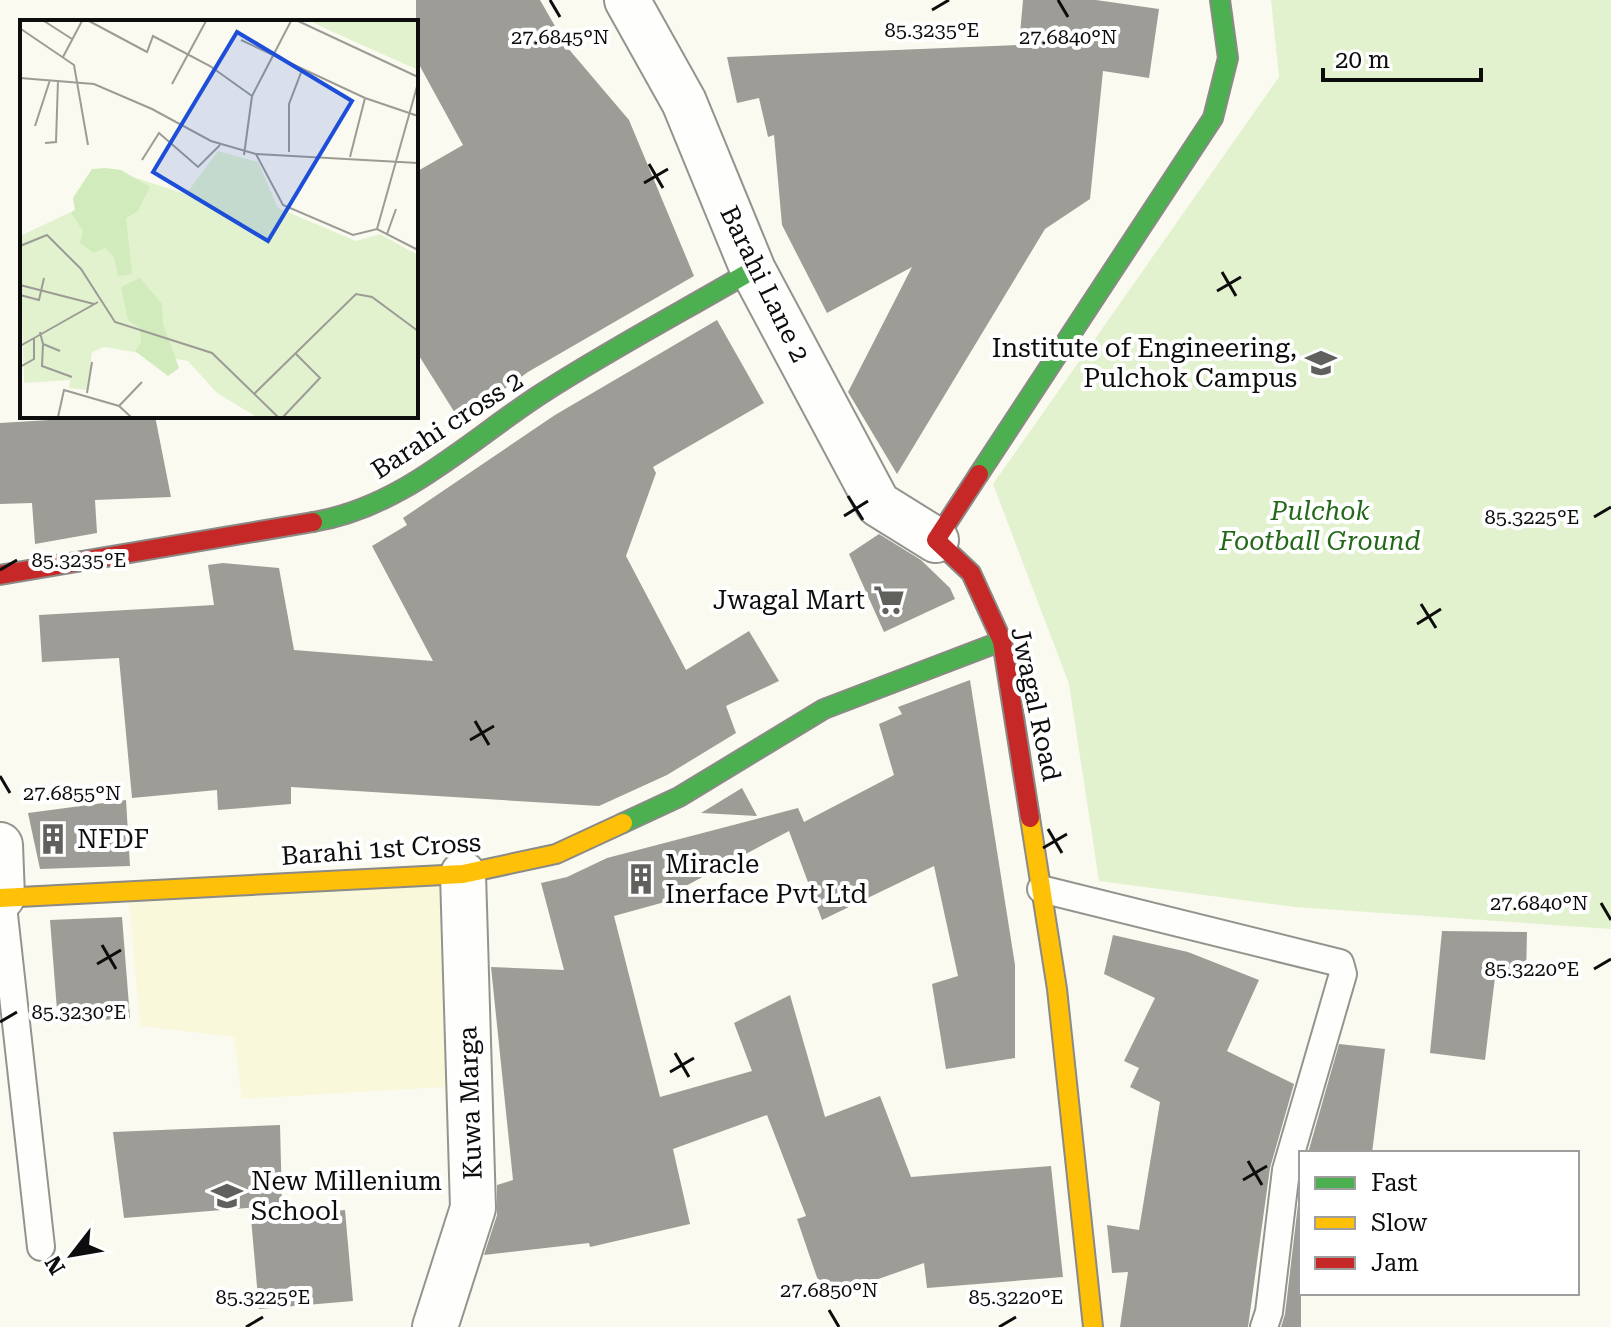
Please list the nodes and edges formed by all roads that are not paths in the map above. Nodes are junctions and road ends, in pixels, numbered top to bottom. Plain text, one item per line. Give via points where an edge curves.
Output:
1 (627, 0) edge
2 (1220, 0) edge
3 (753, 270) junction
4 (936, 540) junction
5 (0, 575) edge
6 (1002, 641) junction
7 (0, 845) edge
8 (463, 874) junction
9 (1041, 889) junction
10 (1, 898) edge
11 (41, 1247) dead end
12 (435, 1327) edge
13 (1093, 1327) edge
14 (1264, 1327) edge

1 - 3 street, Barahi Lane 2 via 684,102
2 - 4 street via 1228,58 1213,118
3 - 4 street, Barahi Lane 2 via 878,504
3 - 5 street, Barahi cross 2 via 541,394 404,491 342,517
4 - 6 street, Jwagal Road via 971,573
6 - 8 street, Barahi 1st Cross via 824,709 679,797 556,854
6 - 9 street, Jwagal Road
7 - 10 street
8 - 10 street, Barahi 1st Cross
8 - 12 street, Kuwa Marga via 473,1208
9 - 13 street, Jwagal Road via 1057,989
9 - 14 lane via 1340,963 1343,974 1286,1170
10 - 11 lane

